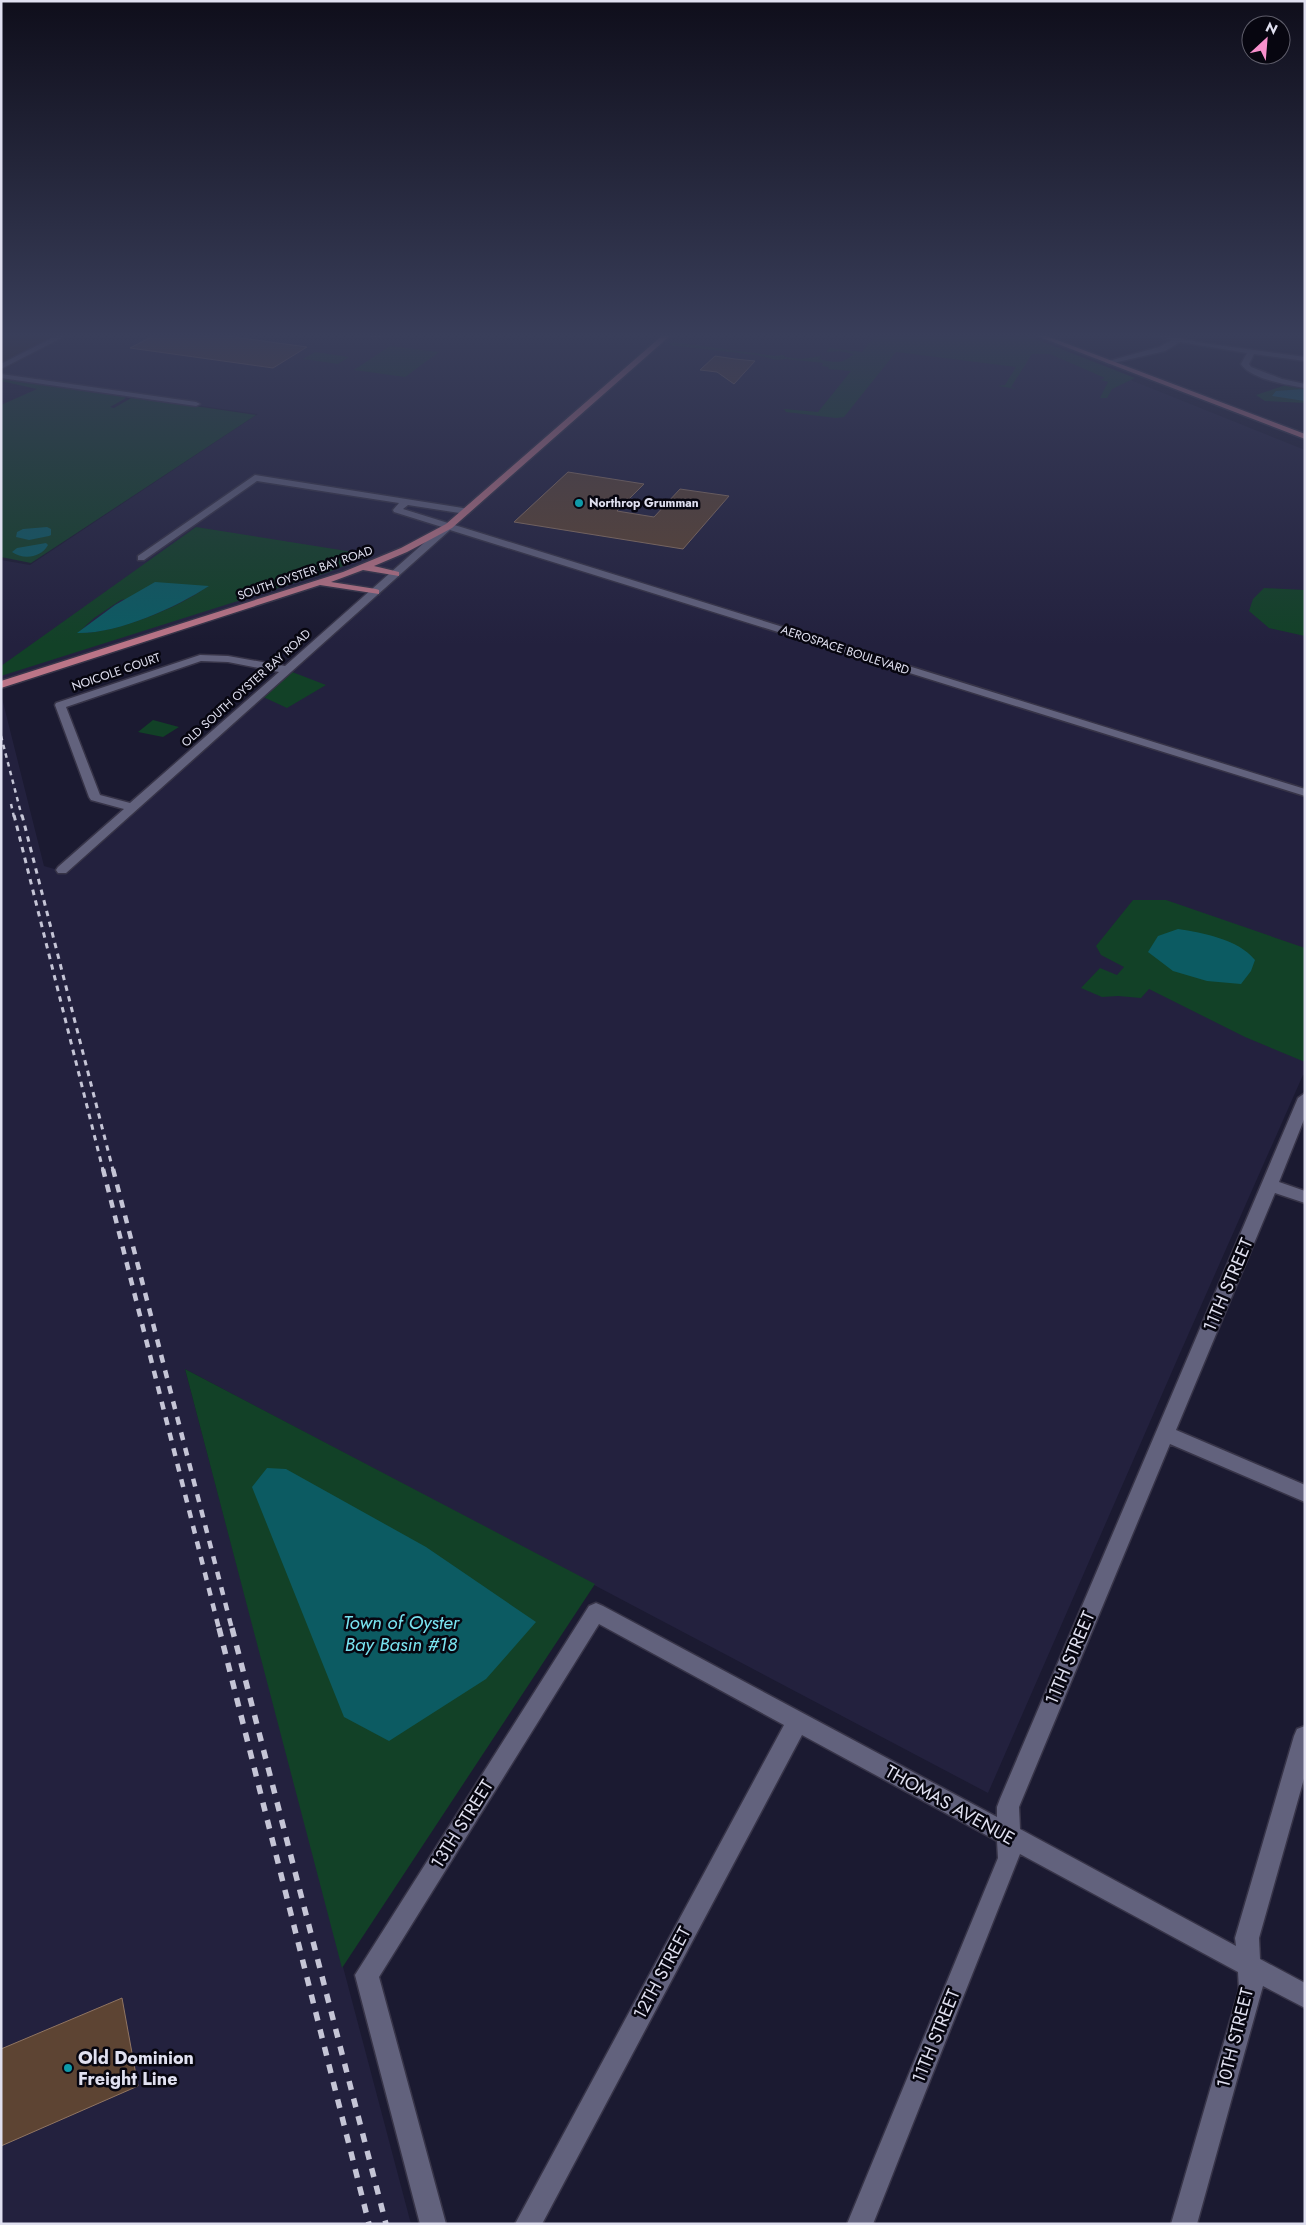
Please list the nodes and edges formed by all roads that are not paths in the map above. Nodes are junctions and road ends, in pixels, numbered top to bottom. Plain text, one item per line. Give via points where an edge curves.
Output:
1 (550, 438) edge
2 (406, 502) junction
3 (466, 511) junction
4 (449, 526) junction
5 (141, 558) dead end
6 (363, 568) junction
7 (396, 574) junction
8 (318, 584) junction
9 (376, 592) junction
10 (287, 670) junction
11 (1, 686) edge
12 (1305, 793) edge
13 (133, 808) junction
14 (62, 870) dead end
15 (1305, 1098) edge
16 (1270, 1185) junction
17 (1305, 1197) edge
18 (1165, 1434) junction
19 (1305, 1494) edge
20 (596, 1612) joint
21 (797, 1722) junction
22 (1305, 1736) edge
23 (1009, 1838) junction
24 (1250, 1966) junction
25 (1305, 1996) edge
26 (433, 2224) edge
27 (528, 2224) edge
28 (860, 2224) edge
29 (1184, 2224) edge

1 - 3 main road, SOUTH OYSTER BAY ROAD
2 - 3 street
2 - 4 street, AEROSPACE BOULEVARD via 397,510
2 - 5 street via 255,478
3 - 4 main road, SOUTH OYSTER BAY ROAD
4 - 6 main road, SOUTH OYSTER BAY ROAD
4 - 7 street, OLD SOUTH OYSTER BAY ROAD
4 - 12 street, AEROSPACE BOULEVARD
6 - 7 main road
6 - 8 main road, SOUTH OYSTER BAY ROAD
7 - 9 street, OLD SOUTH OYSTER BAY ROAD
8 - 9 main road
8 - 11 main road, SOUTH OYSTER BAY ROAD
9 - 10 street, OLD SOUTH OYSTER BAY ROAD
10 - 13 street, OLD SOUTH OYSTER BAY ROAD
10 - 13 street, NOICOLE COURT via 215,657 200,658 60,705 94,797
13 - 14 street, OLD SOUTH OYSTER BAY ROAD
15 - 16 street, 11TH STREET
16 - 17 street
16 - 18 street, 11TH STREET
18 - 19 street
18 - 23 street, 11TH STREET via 1008,1806
20 - 21 street, THOMAS AVENUE
20 - 26 street, 13TH STREET via 367,1975
21 - 23 street, THOMAS AVENUE
21 - 27 street, 12TH STREET
22 - 24 street, 10TH STREET via 1247,1938
23 - 24 street, THOMAS AVENUE
23 - 28 street, 11TH STREET via 1009,1858
24 - 25 street, THOMAS AVENUE
24 - 29 street, 10TH STREET via 1250,1990

